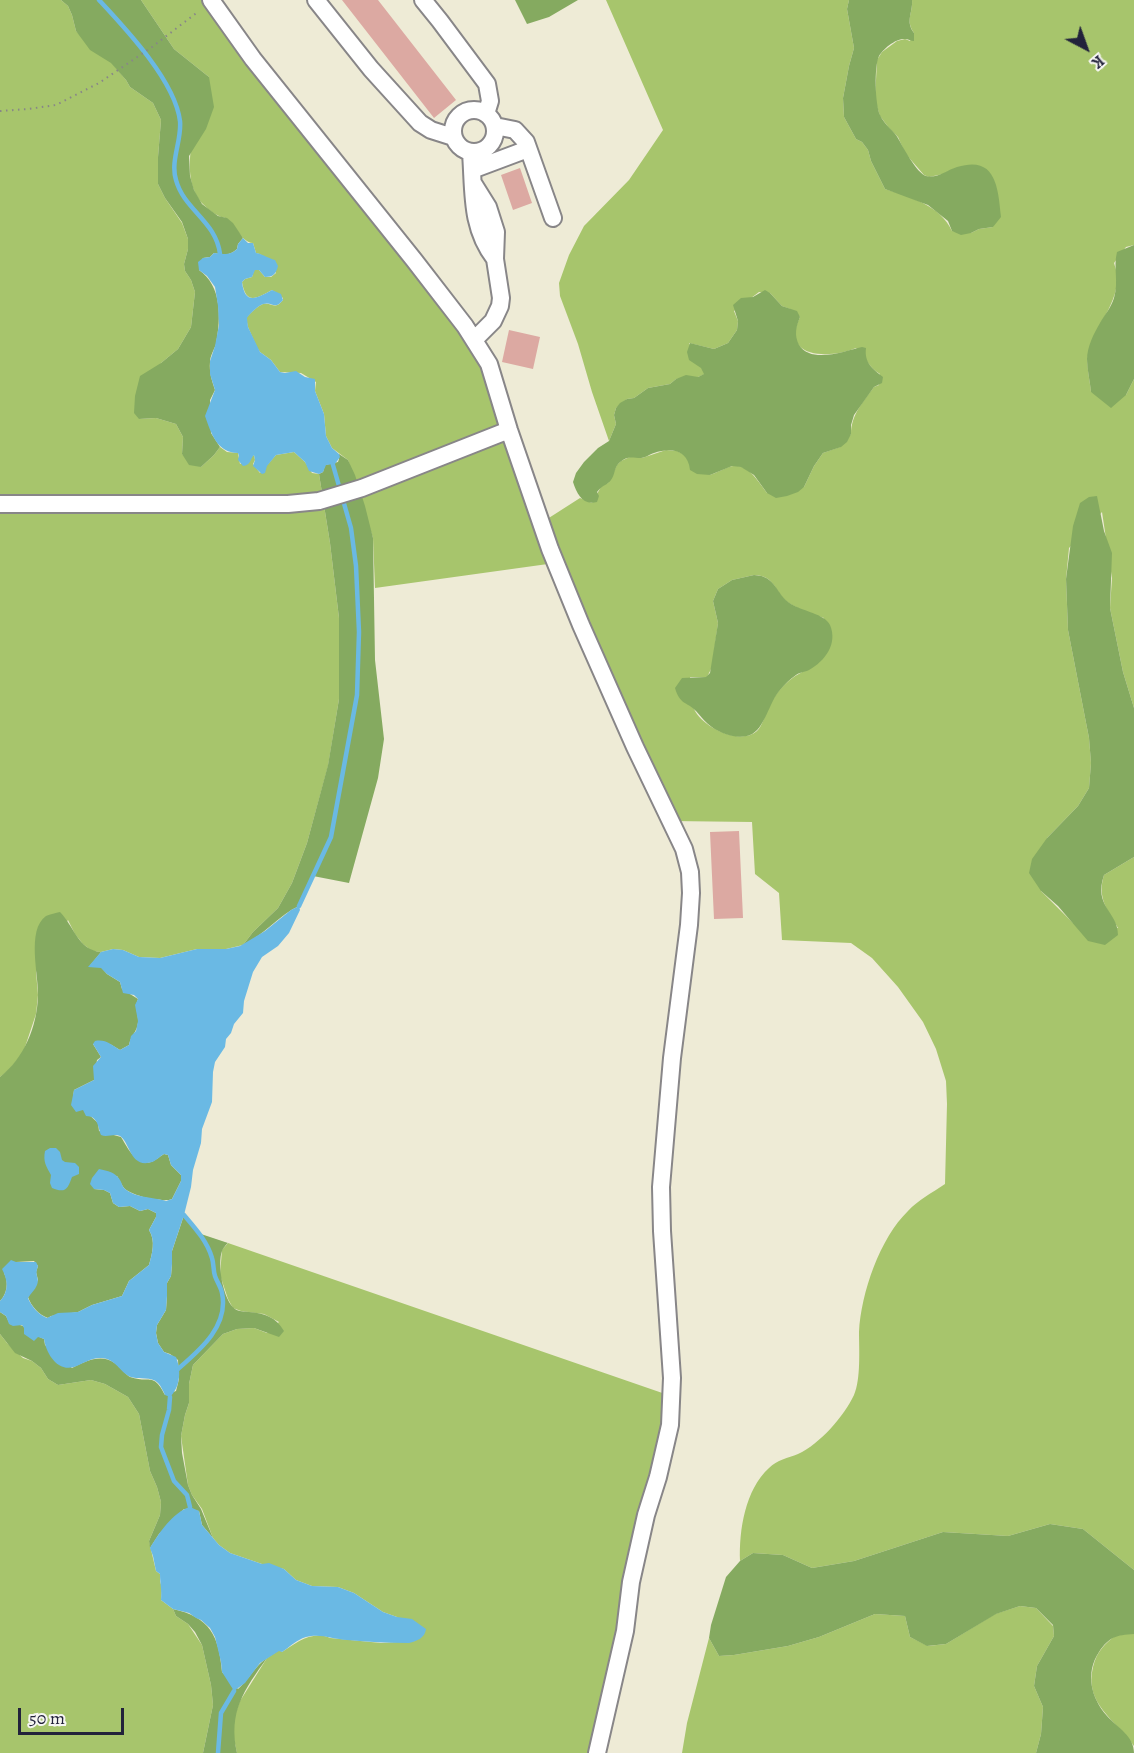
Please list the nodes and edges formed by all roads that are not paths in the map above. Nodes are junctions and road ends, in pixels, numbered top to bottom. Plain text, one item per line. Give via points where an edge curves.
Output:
1 (212, 0) edge
2 (316, 0) edge
3 (423, 0) edge
4 (491, 120) junction
5 (453, 137) junction
6 (528, 149) junction
7 (471, 153) junction
8 (473, 176) junction
9 (553, 218) dead end
10 (474, 340) junction
11 (509, 429) junction
12 (0, 504) edge
13 (597, 1753) edge

1 - 10 street via 253,59
2 - 5 street via 420,123
3 - 4 street via 487,84
4 - 5 street via 482,111 462,114 453,126
4 - 6 street via 523,136
4 - 7 street via 495,136 490,146
5 - 7 street
6 - 8 street
6 - 9 street
7 - 8 street
8 - 10 street via 489,207 496,232 495,259 501,289 500,306 493,321
10 - 11 street via 489,364
11 - 12 street via 362,489 320,501
11 - 13 street via 581,625 684,849 690,872 689,925 661,1187 672,1378 670,1425 641,1537 625,1631

